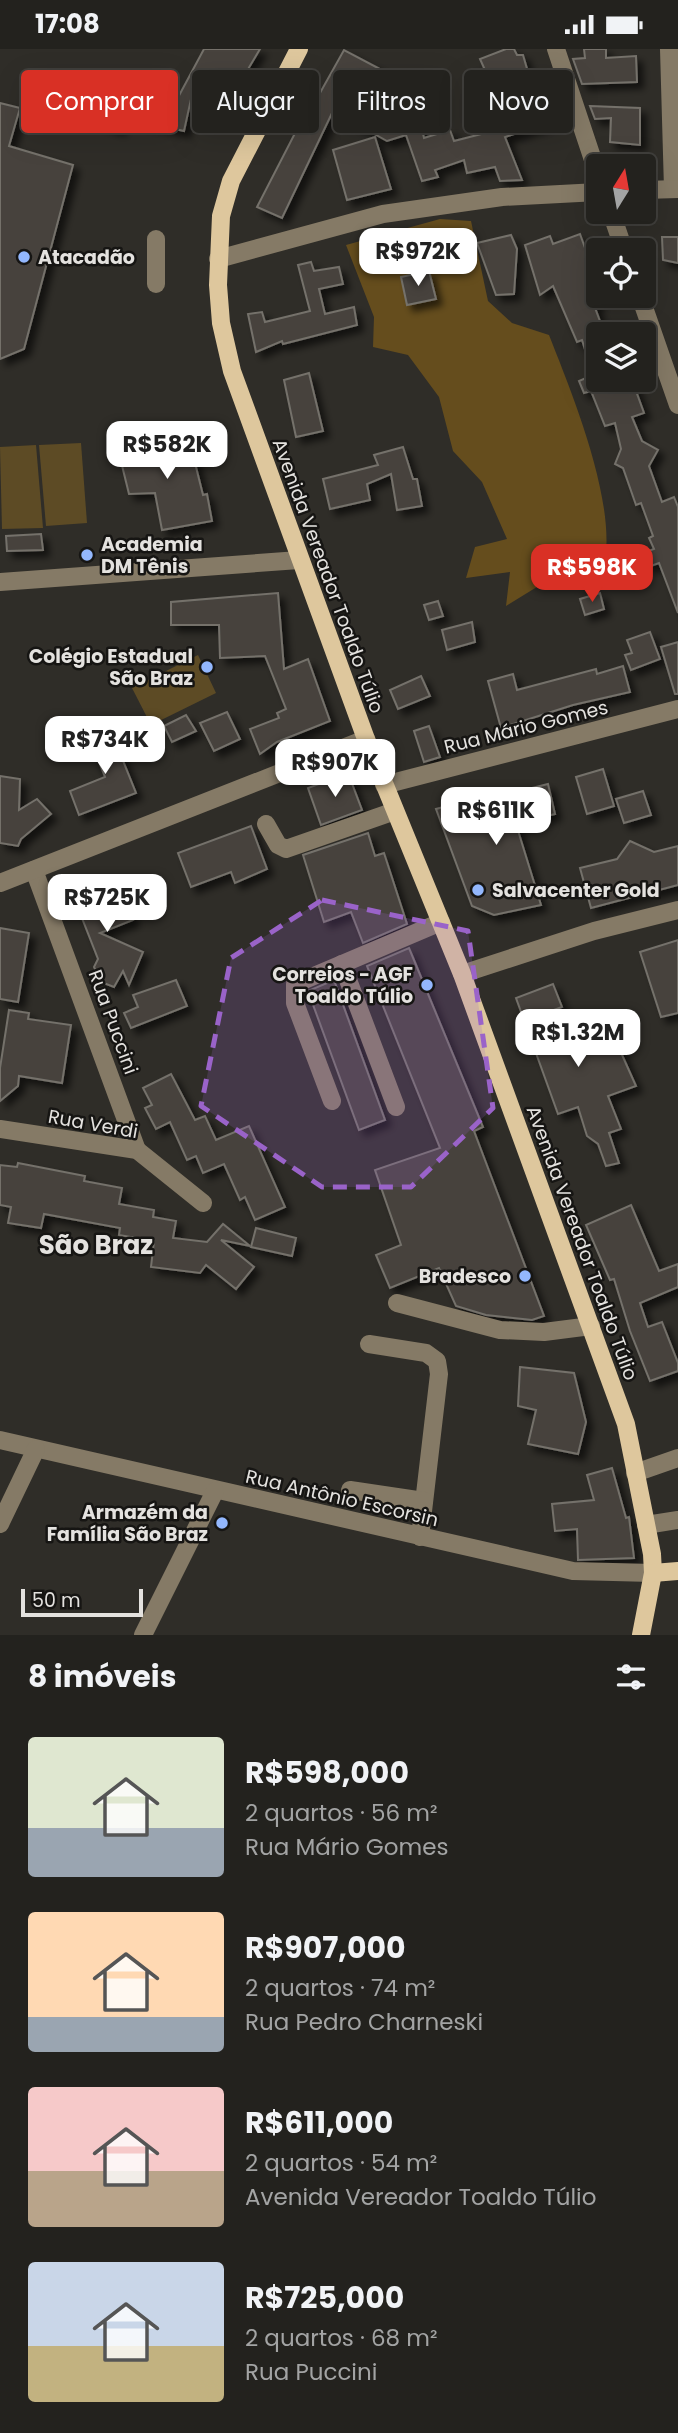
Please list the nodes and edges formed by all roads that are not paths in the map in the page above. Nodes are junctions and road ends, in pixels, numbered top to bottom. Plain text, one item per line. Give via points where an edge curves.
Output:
1 (299, 49) edge
2 (556, 49) edge
3 (668, 49) edge
4 (591, 154) edge
5 (676, 189) edge
6 (656, 190) edge
7 (586, 193) edge
8 (156, 239) dead end
9 (218, 259) junction
10 (156, 284) dead end
11 (644, 308) edge
12 (678, 405) edge
13 (299, 560) junction
14 (0, 582) edge
15 (678, 709) edge
16 (366, 739) junction
17 (384, 785) junction
18 (395, 811) junction
19 (266, 824) dead end
20 (34, 870) junction
21 (0, 883) edge
22 (678, 910) edge
23 (441, 922) junction
24 (342, 964) junction
25 (462, 974) junction
26 (332, 1101) dead end
27 (396, 1107) dead end
28 (0, 1129) edge
29 (137, 1150) junction
30 (203, 1203) dead end
31 (397, 1303) dead end
32 (591, 1326) junction
33 (369, 1344) dead end
34 (0, 1440) edge
35 (36, 1449) junction
36 (678, 1458) edge
37 (635, 1473) junction
38 (350, 1490) dead end
39 (215, 1491) junction
40 (424, 1501) junction
41 (678, 1520) edge
42 (0, 1524) edge
43 (646, 1525) junction
44 (420, 1537) junction
45 (678, 1571) edge
46 (653, 1573) junction
47 (143, 1635) edge
48 (641, 1635) edge

1 - 9 main road, Avenida Vereador Toaldo Túlio via 231,181 221,216
2 - 4 street
3 - 5 street
5 - 6 street
7 - 9 street via 502,197 383,214
8 - 10 street
9 - 13 main road, Avenida Vereador Toaldo Túlio via 221,323 232,371
11 - 12 street
13 - 14 street
13 - 16 main road, Avenida Vereador Toaldo Túlio
15 - 17 street, Rua Mário Gomes
16 - 17 main road, Avenida Vereador Toaldo Túlio
16 - 20 street
17 - 18 main road, Avenida Vereador Toaldo Túlio
18 - 19 street via 295,848 278,845
18 - 23 main road, Avenida Vereador Toaldo Túlio
20 - 21 street
20 - 29 street, Rua Puccini
22 - 25 street via 594,931
23 - 24 street
23 - 25 main road, Avenida Vereador Toaldo Túlio
24 - 26 street via 300,980 294,991
24 - 27 street
25 - 32 main road, Avenida Vereador Toaldo Túlio
28 - 29 street, Rua Verdi
29 - 30 street, Rua Verdi
31 - 32 street via 512,1331
32 - 37 main road, Avenida Vereador Toaldo Túlio via 626,1424
33 - 40 street via 426,1353 437,1361
34 - 35 street, Rua Antônio Escorsin
35 - 39 street, Rua Antônio Escorsin
35 - 42 street
36 - 37 street
37 - 43 main road, Avenida Vereador Toaldo Túlio
38 - 40 street
39 - 44 street, Rua Antônio Escorsin
39 - 47 street
40 - 44 street
41 - 43 street
43 - 46 main road, Avenida Vereador Toaldo Túlio
44 - 46 street, Rua Antônio Escorsin via 573,1571
45 - 46 main road, Rua Antônio Escorsin
46 - 48 main road, Avenida Vereador Toaldo Túlio

